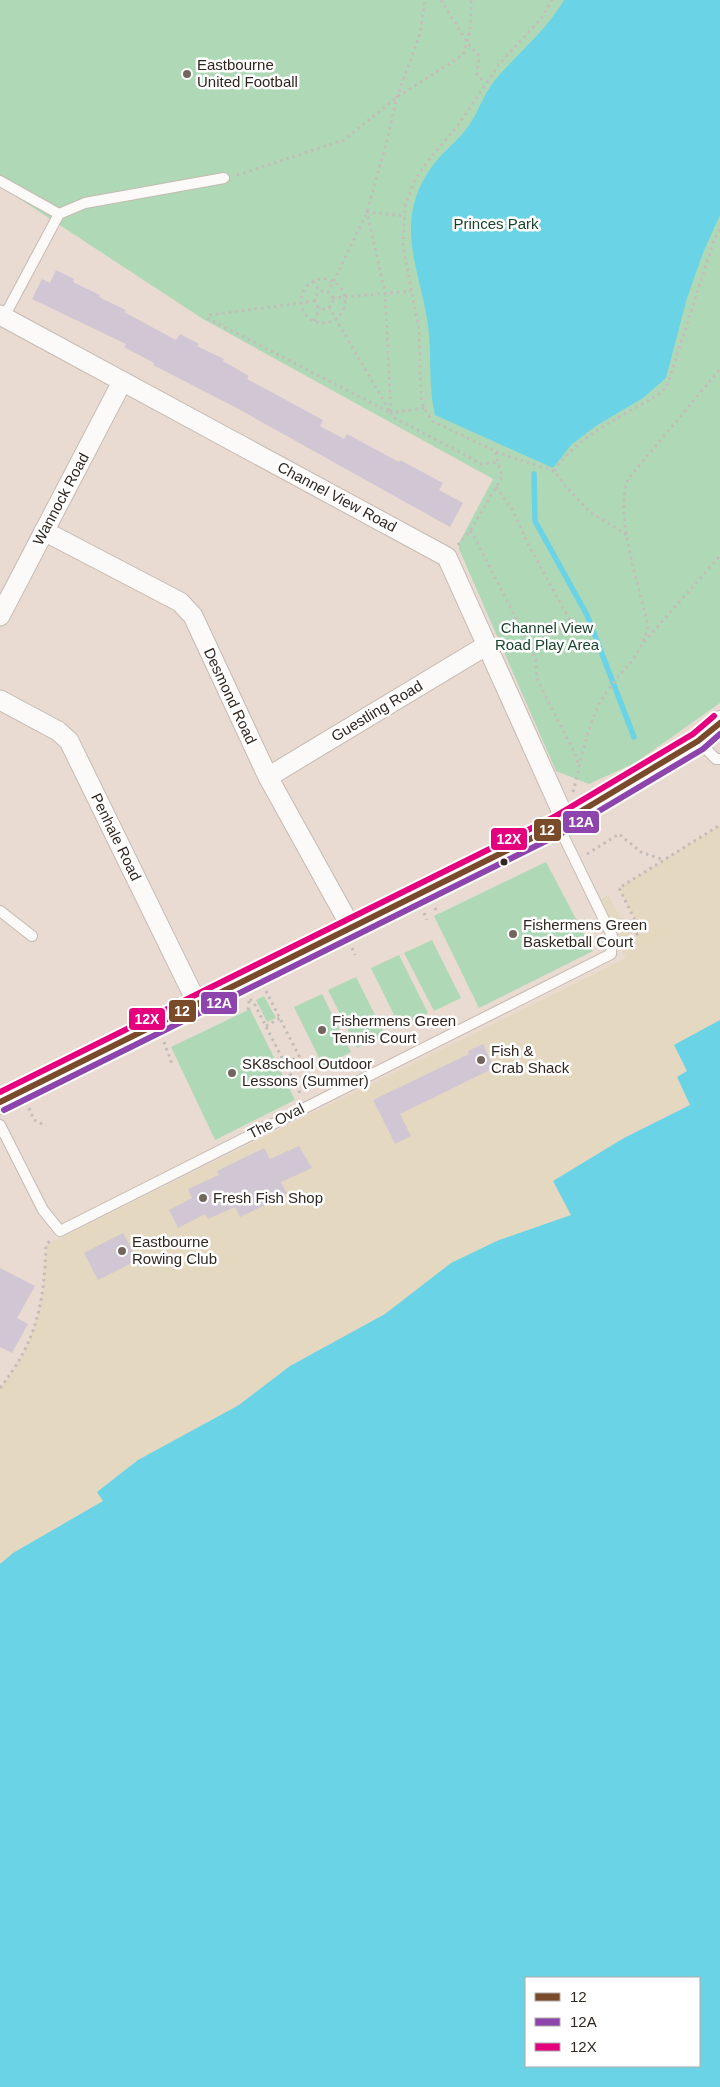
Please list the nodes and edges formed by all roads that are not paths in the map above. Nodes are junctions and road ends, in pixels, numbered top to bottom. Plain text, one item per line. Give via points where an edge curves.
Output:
1 (224, 178) road end
2 (0, 182) edge
3 (59, 214) junction
4 (1, 319) edge
5 (122, 382) junction
6 (44, 532) junction
7 (0, 616) edge
8 (487, 645) junction
9 (0, 700) edge
10 (720, 723) edge
11 (698, 741) junction
12 (720, 759) edge
13 (268, 777) junction
14 (562, 822) junction
15 (0, 911) edge
16 (351, 927) junction
17 (32, 936) dead end
18 (198, 1005) junction
19 (0, 1102) edge
20 (0, 1125) edge

1 - 3 lane via 84,204
2 - 3 lane
3 - 4 lane
4 - 5 street, Channel View Road
5 - 6 street, Wannock Road
5 - 8 street, Channel View Road via 448,557
6 - 7 street, Wannock Road
6 - 13 street, Desmond Road via 180,602 193,616
8 - 13 street, Guestling Road
8 - 14 street
9 - 18 street, Penhale Road via 58,731 69,742
10 - 11 street
11 - 12 lane via 716,759
11 - 14 street
13 - 16 street, Desmond Road
14 - 16 street
14 - 20 lane, The Oval via 612,936 611,954 60,1231 43,1210
15 - 17 lane
16 - 18 street
18 - 19 street

